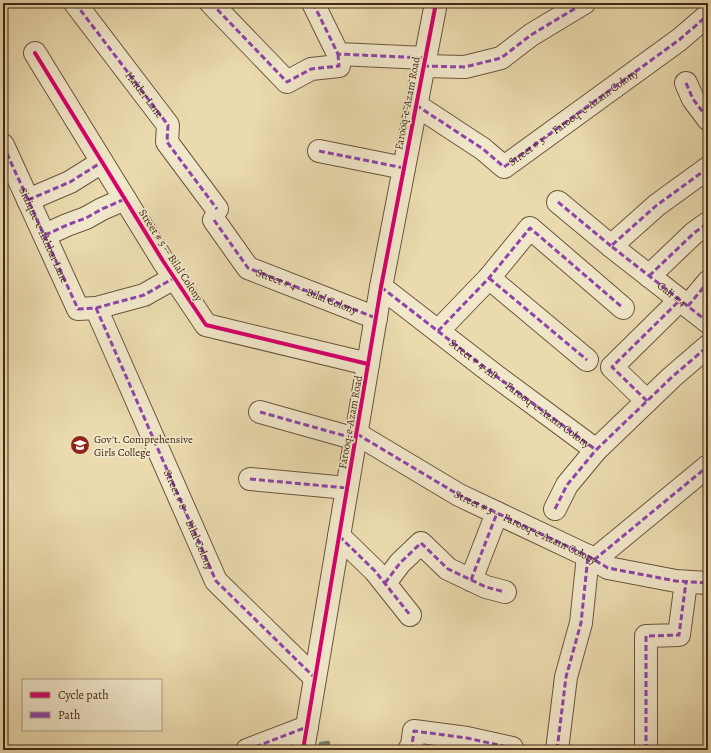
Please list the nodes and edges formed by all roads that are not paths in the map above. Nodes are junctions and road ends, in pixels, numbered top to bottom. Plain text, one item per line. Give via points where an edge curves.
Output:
1 (75, 3) edge
2 (313, 3) edge
3 (436, 3) edge
4 (584, 3) edge
5 (213, 4) edge
6 (708, 15) edge
7 (35, 53) dead end
8 (338, 54) junction
9 (424, 62) junction
10 (686, 83) dead end
11 (416, 105) junction
12 (708, 119) edge
13 (3, 145) edge
14 (319, 151) dead end
15 (102, 162) junction
16 (404, 168) junction
17 (708, 168) edge
18 (125, 199) junction
19 (28, 200) junction
20 (558, 202) dead end
21 (215, 215) joint
22 (708, 223) edge
23 (45, 235) junction
24 (611, 246) junction
25 (174, 278) junction
26 (489, 278) junction
27 (651, 278) junction
28 (708, 282) edge
29 (381, 287) junction
30 (684, 303) junction
31 (96, 308) junction
32 (623, 308) dead end
33 (376, 318) junction
34 (708, 322) edge
35 (438, 331) junction
36 (708, 346) edge
37 (587, 360) dead end
38 (368, 364) junction
39 (647, 401) junction
40 (260, 412) dead end
41 (356, 436) junction
42 (596, 450) junction
43 (708, 466) edge
44 (250, 479) dead end
45 (348, 488) junction
46 (555, 509) dead end
47 (497, 513) junction
48 (339, 536) junction
49 (591, 558) junction
50 (471, 580) junction
51 (686, 582) junction
52 (385, 583) junction
53 (708, 583) edge
54 (505, 592) dead end
55 (410, 615) dead end
56 (316, 678) junction
57 (307, 726) junction
58 (512, 748) dead end
59 (247, 750) edge
60 (303, 750) edge
61 (409, 750) edge
62 (558, 750) edge
63 (646, 750) edge

1 - 21 street, Haider Lane via 168,125 167,142
2 - 8 street
3 - 9 street, Farooq-e-Azam Road
4 - 9 street via 531,35 501,58 465,67
5 - 8 street via 287,82 311,69 339,66
6 - 11 street, Street # 3 -- Farooq-e-Azam Colony via 667,49 504,167 483,149
7 - 15 street, Street # 5 -- Bilal Colony
8 - 9 street
9 - 11 street, Farooq-e-Azam Road
10 - 12 street via 693,99
11 - 16 street, Farooq-e-Azam Road
13 - 19 street, Sidique-e-Akhbar Lane
14 - 16 street
15 - 18 street, Street # 5 -- Bilal Colony
15 - 19 street via 70,182
16 - 29 street, Farooq-e-Azam Road
17 - 24 street via 657,205
18 - 23 street
18 - 25 street, Street # 5 -- Bilal Colony
19 - 23 street, Sidique-e-Akhbar Lane
20 - 24 street, Gali # 4
21 - 33 street, Street # 4 -- Bilal Colony via 248,268
22 - 27 street via 694,232
23 - 31 street, Sidique-e-Akhbar Lane via 78,309
24 - 27 street, Gali # 4
25 - 31 street via 144,295
25 - 38 street, Street # 5 -- Bilal Colony via 206,325
26 - 32 street via 530,228
26 - 35 street
26 - 37 street
27 - 30 street, Gali # 4
28 - 30 street
29 - 33 street, Farooq-e-Azam Road
29 - 35 street, Street # 4-AB -- Farooq-e-Azam Colony
30 - 34 street, Gali # 4
30 - 39 street via 612,367
31 - 56 street, Street # 8 -- Bilal Colony via 216,581
33 - 38 street, Farooq-e-Azam Road
35 - 42 street, Street # 4-AB -- Farooq-e-Azam Colony
36 - 39 street, Street # 4-AB -- Farooq-e-Azam Colony
38 - 41 street, Farooq-e-Azam Road
39 - 42 street, Street # 4-AB -- Farooq-e-Azam Colony
40 - 41 street, Street # 5 -- Farooq-e-Azam Colony
41 - 45 street, Farooq-e-Azam Road
41 - 47 street, Street # 5 -- Farooq-e-Azam Colony via 459,495
42 - 46 street via 567,485
43 - 49 street
44 - 45 street
45 - 48 street, Farooq-e-Azam Road
47 - 49 street, Street # 5 -- Farooq-e-Azam Colony
47 - 50 street
48 - 52 street
48 - 56 street, Farooq-e-Azam Road
49 - 51 street, Street # 5 -- Farooq-e-Azam Colony via 608,568
49 - 62 street via 581,623 566,677
50 - 52 street via 448,569 421,543
50 - 54 street
51 - 53 street, Street # 5 -- Farooq-e-Azam Colony
51 - 63 street via 679,635 646,636
52 - 55 street
56 - 57 street, Farooq-e-Azam Road
57 - 59 street
57 - 60 street, Farooq-e-Azam Road
58 - 61 street via 467,738 414,731

